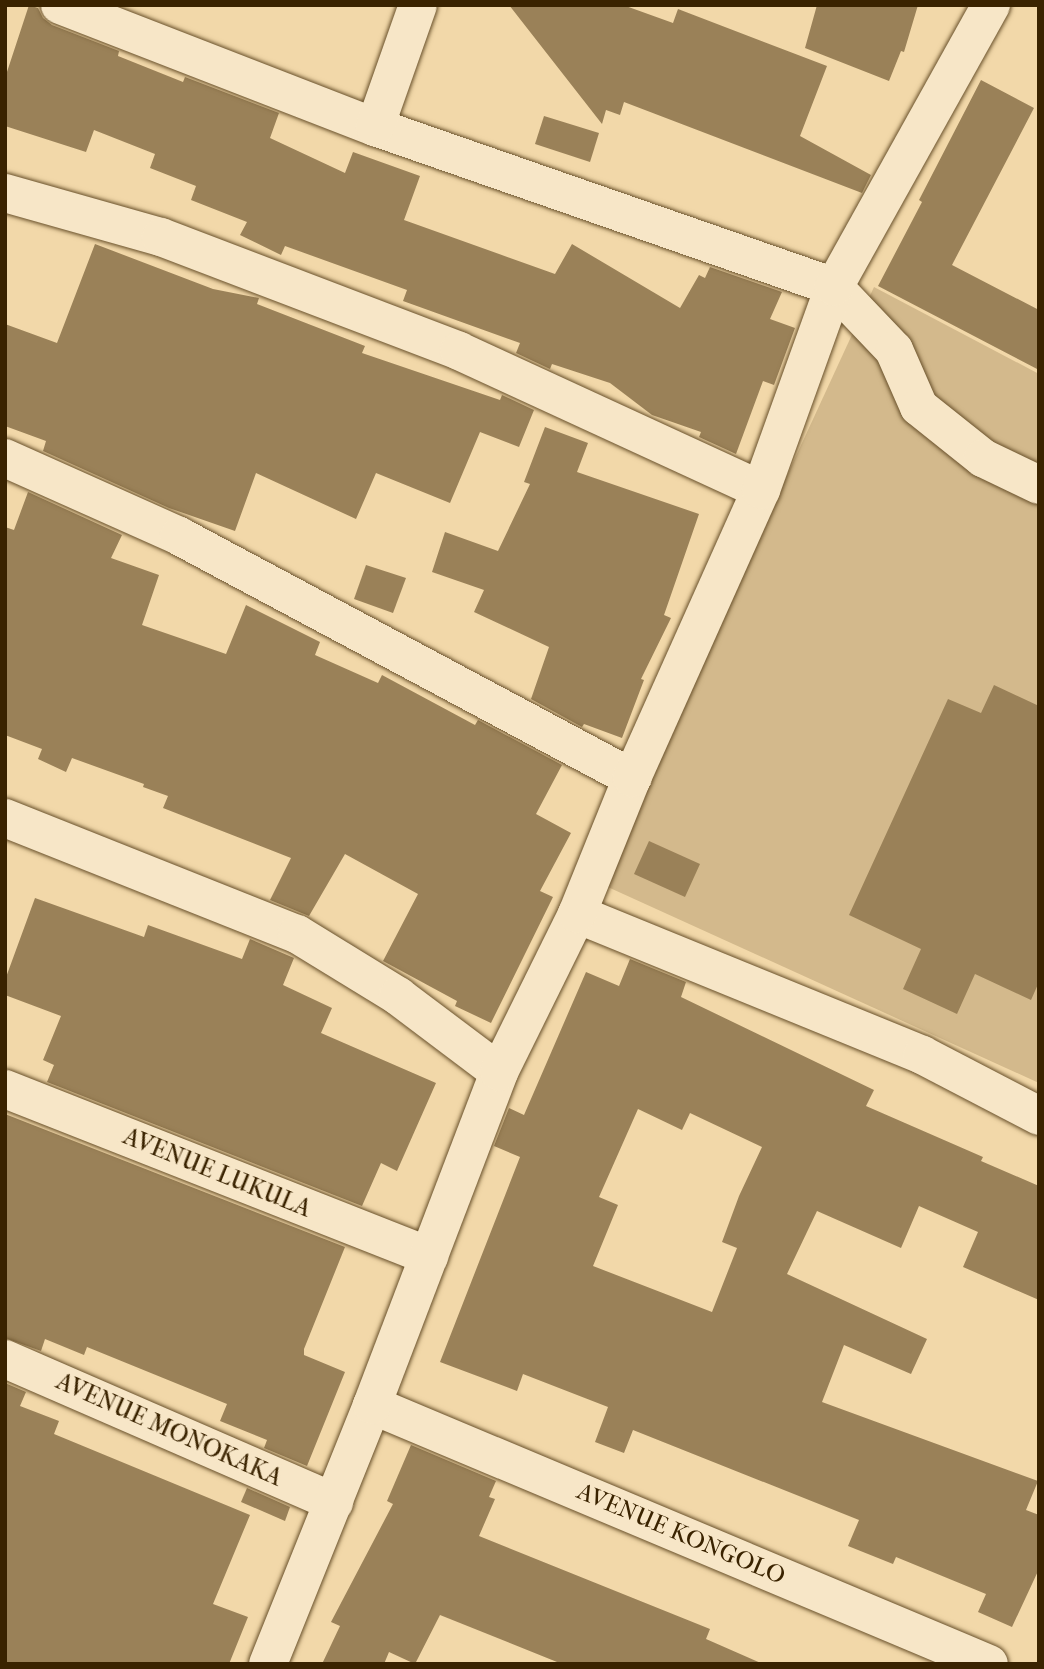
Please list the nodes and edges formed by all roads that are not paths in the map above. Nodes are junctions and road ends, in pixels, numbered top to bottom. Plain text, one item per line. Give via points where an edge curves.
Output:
1 (60, 5) edge
2 (418, 5) edge
3 (991, 5) edge
4 (375, 127) junction
5 (5, 193) edge
6 (834, 288) junction
7 (5, 458) edge
8 (1039, 485) edge
9 (761, 490) junction
10 (632, 778) junction
11 (5, 818) edge
12 (576, 914) junction
13 (499, 1072) junction
14 (5, 1088) edge
15 (1039, 1116) edge
16 (429, 1256) junction
17 (5, 1359) edge
18 (372, 1405) junction
19 (334, 1502) junction
20 (268, 1664) edge
21 (989, 1664) edge

1 - 4 street
2 - 4 street
3 - 6 street
4 - 6 street
5 - 9 street via 161,237 459,351
6 - 8 street via 894,350 919,407 983,458
6 - 9 street
7 - 10 street via 179,536
9 - 10 street
10 - 12 street
11 - 13 street via 297,934 398,996
12 - 13 street
12 - 15 street via 922,1055
13 - 16 street
14 - 16 street, AVENUE LUKULA
16 - 18 street
17 - 19 street, AVENUE MONOKAKA
18 - 19 street
18 - 21 street, AVENUE KONGOLO
19 - 20 street

